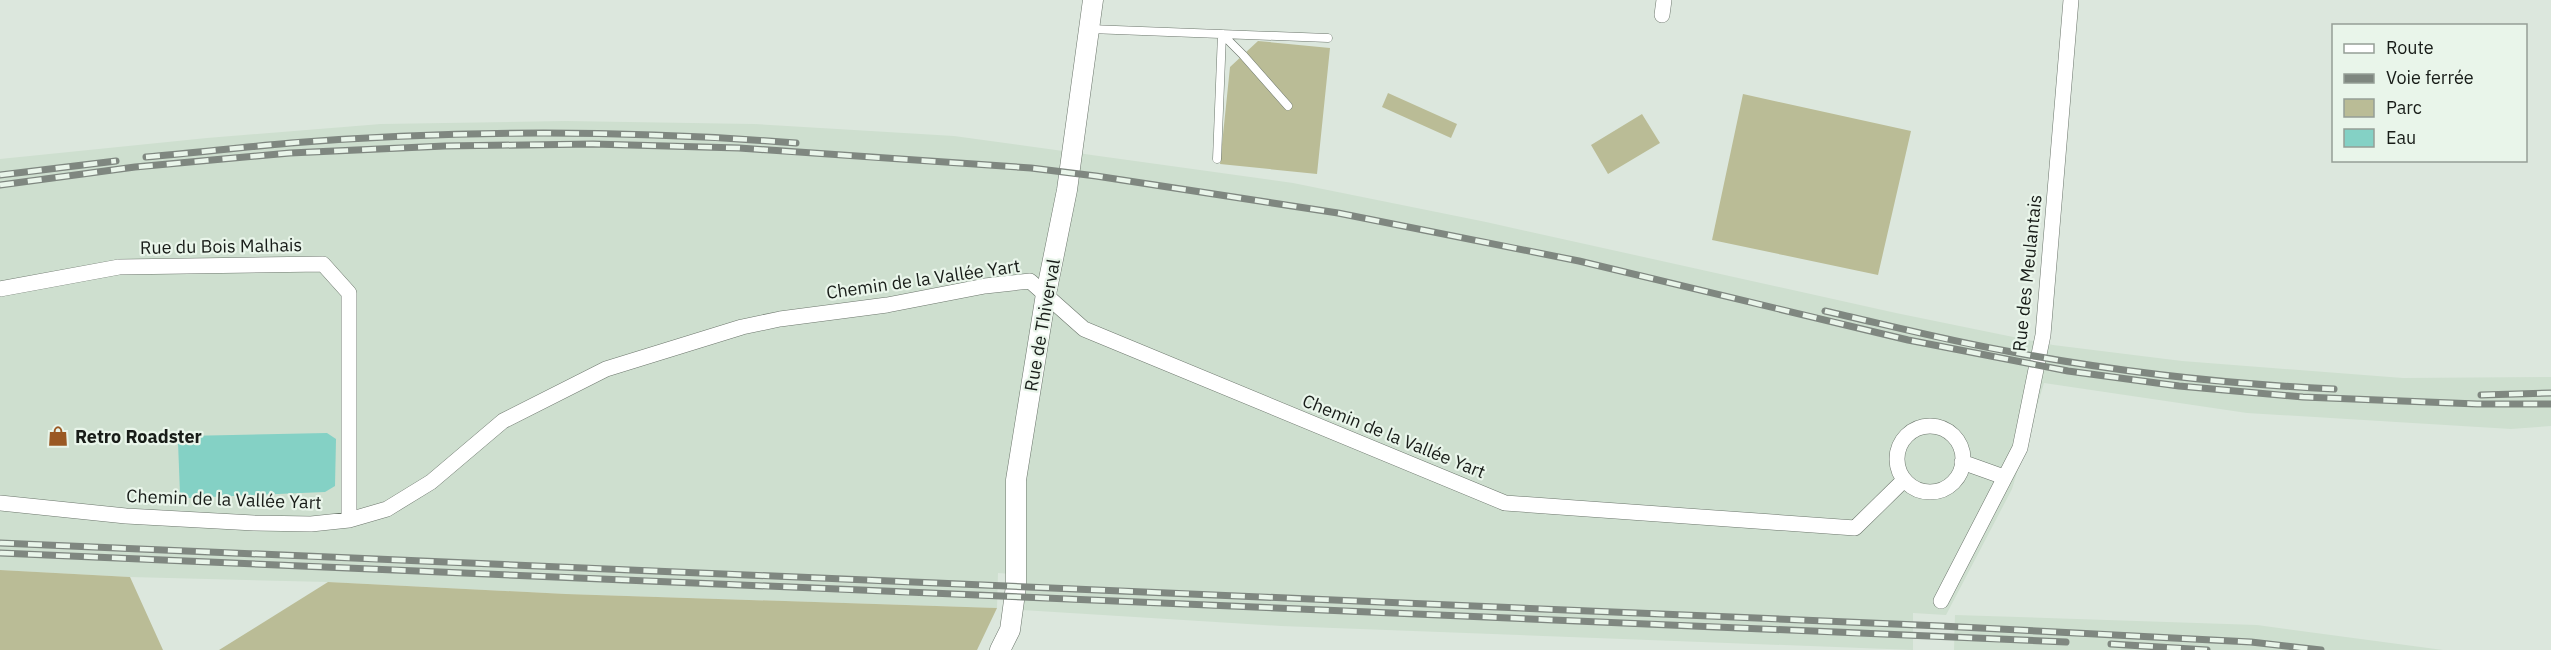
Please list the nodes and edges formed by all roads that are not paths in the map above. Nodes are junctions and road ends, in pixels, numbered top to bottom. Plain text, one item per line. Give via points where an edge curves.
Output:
1 (1093, 0) edge
2 (2071, 0) edge
3 (1089, 29) junction
4 (1222, 34) junction
5 (1328, 38) dead end
6 (1288, 106) dead end
7 (1216, 159) dead end
8 (0, 289) edge
9 (1046, 294) junction
10 (1962, 462) junction
11 (2004, 477) junction
12 (1904, 480) junction
13 (0, 503) edge
14 (349, 520) junction
15 (1941, 601) dead end
16 (1000, 650) edge

1 - 3 street, Rue de Thiverval
2 - 11 street, Rue des Meulantais via 2043,335 2020,448
3 - 4 lane
3 - 9 street, Rue de Thiverval via 1067,190
4 - 5 lane
4 - 6 lane
4 - 7 lane
8 - 14 street, Rue du Bois Malhais via 119,267 323,264 349,293
9 - 12 street, Chemin de la Vallée Yart via 1084,329 1505,502 1855,528
9 - 14 street, Chemin de la Vallée Yart via 1030,281 985,286 887,305 780,319 654,353 606,369 539,401 503,421 431,482 387,509
9 - 16 street, Rue de Thiverval via 1016,480 1015,596 1010,630
10 - 11 street
10 - 12 street via 1953,482 1933,492 1912,487
10 - 12 street via 1962,452 1951,433 1931,426 1920,427 1903,439 1898,449 1896,460
11 - 15 street, Rue des Meulantais
13 - 14 street, Chemin de la Vallée Yart via 126,516 254,523

